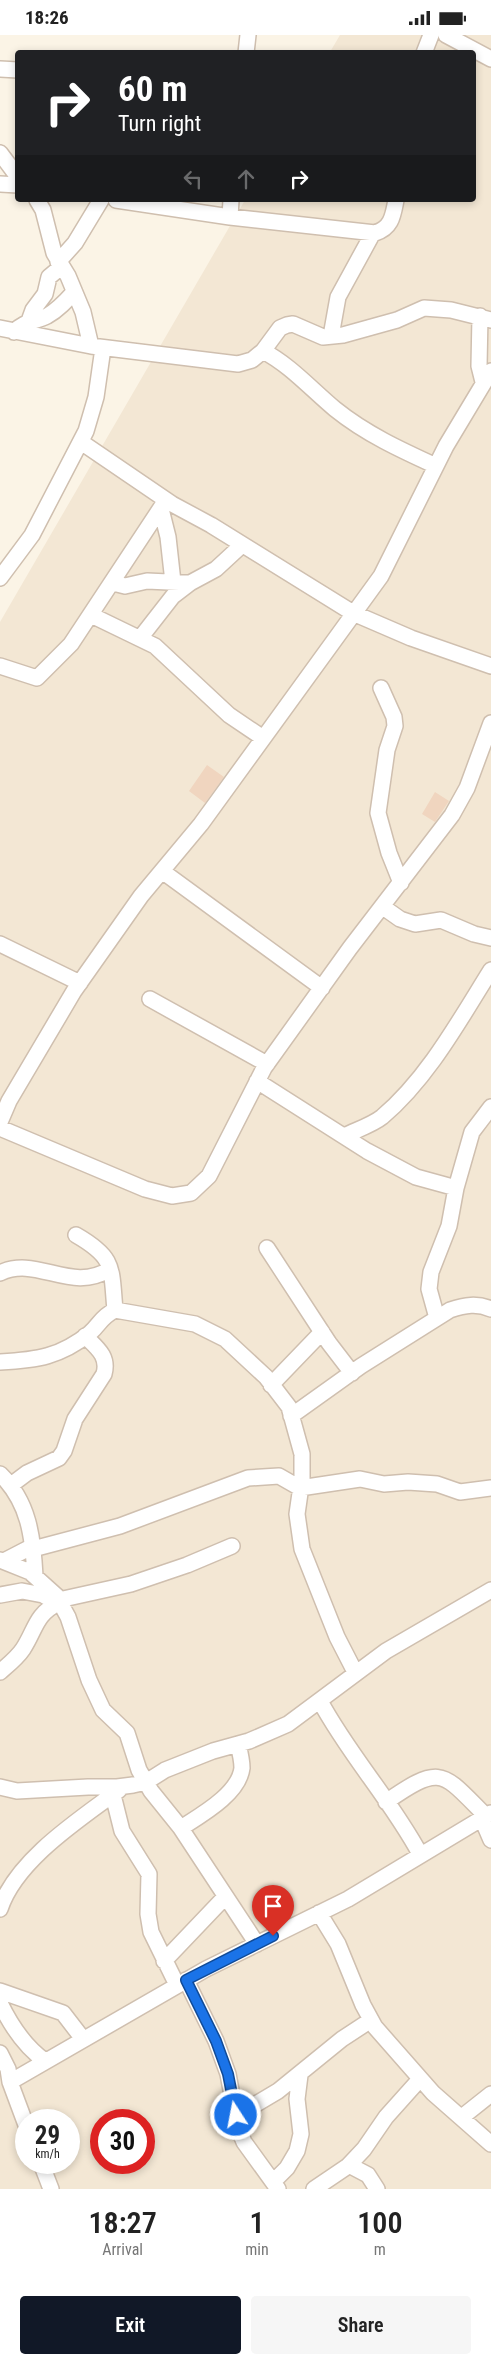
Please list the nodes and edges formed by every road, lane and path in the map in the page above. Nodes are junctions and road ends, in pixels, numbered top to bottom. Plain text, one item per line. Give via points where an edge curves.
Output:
1 (248, 35) edge
2 (431, 35) edge
3 (446, 35) edge
4 (246, 50) edge
5 (425, 50) edge
6 (474, 50) edge
7 (476, 51) edge
8 (491, 59) edge
9 (0, 69) edge
10 (15, 70) edge
11 (0, 153) edge
12 (15, 173) edge
13 (0, 184) edge
14 (15, 185) edge
15 (38, 202) edge
16 (100, 202) edge
17 (140, 202) edge
18 (231, 202) edge
19 (396, 202) edge
20 (230, 217) junction
21 (373, 233) junction
22 (60, 264) junction
23 (74, 291) junction
24 (485, 318) edge
25 (29, 321) junction
26 (7, 330) edge
27 (331, 336) junction
28 (97, 347) junction
29 (263, 351) junction
30 (487, 377) edge
31 (81, 442) junction
32 (436, 466) junction
33 (164, 505) junction
34 (242, 545) junction
35 (0, 578) edge
36 (173, 582) junction
37 (113, 583) junction
38 (190, 583) junction
39 (353, 613) junction
40 (91, 615) junction
41 (141, 637) junction
42 (0, 666) edge
43 (491, 666) edge
44 (381, 689) dead end
45 (491, 723) edge
46 (263, 738) junction
47 (162, 871) junction
48 (401, 883) junction
49 (383, 907) junction
50 (491, 938) edge
51 (0, 945) edge
52 (491, 970) edge
53 (80, 983) junction
54 (322, 988) junction
55 (150, 999) dead end
56 (267, 1064) junction
57 (257, 1081) junction
58 (491, 1107) edge
59 (0, 1122) edge
60 (0, 1128) edge
61 (344, 1136) junction
62 (456, 1188) junction
63 (76, 1235) dead end
64 (267, 1248) dead end
65 (110, 1269) junction
66 (0, 1273) edge
67 (491, 1309) edge
68 (115, 1310) junction
69 (438, 1318) junction
70 (322, 1332) junction
71 (85, 1336) junction
72 (0, 1362) edge
73 (352, 1373) junction
74 (271, 1385) junction
75 (291, 1416) junction
76 (5, 1483) edge
77 (300, 1488) junction
78 (491, 1488) edge
79 (54, 1544) junction
80 (232, 1546) dead end
81 (33, 1548) junction
82 (2, 1561) edge
83 (33, 1572) junction
84 (491, 1590) edge
85 (6, 1593) edge
86 (57, 1601) junction
87 (0, 1672) edge
88 (355, 1672) junction
89 (320, 1701) junction
90 (238, 1745) junction
91 (146, 1782) junction
92 (0, 1787) edge
93 (119, 1790) junction
94 (386, 1802) junction
95 (486, 1816) edge
96 (181, 1829) junction
97 (491, 1840) edge
98 (420, 1854) junction
99 (225, 1897) junction
100 (0, 1909) edge
101 (319, 1913) junction
102 (257, 1944) junction
103 (164, 1961) junction
104 (181, 1983) junction
105 (0, 1991) edge
106 (0, 2003) edge
107 (371, 2020) junction
108 (83, 2039) junction
109 (0, 2053) edge
110 (45, 2061) junction
111 (6, 2075) edge
112 (300, 2075) junction
113 (420, 2079) junction
114 (491, 2094) edge
115 (20, 2109) edge
116 (236, 2115) junction
117 (462, 2117) junction
118 (491, 2144) edge
119 (350, 2165) junction
120 (45, 2174) edge
121 (275, 2186) edge
122 (51, 2189) edge
123 (314, 2189) edge
124 (377, 2189) edge

1 - 4 street
2 - 5 street
3 - 6 street
7 - 8 street
9 - 10 street
11 - 12 street
13 - 14 street
15 - 22 street via 44,210 48,234
16 - 22 street
17 - 20 street
18 - 20 street
19 - 21 street via 392,221 382,231
20 - 21 street
21 - 27 street via 338,297
22 - 23 street
22 - 25 street via 49,277 45,294
23 - 25 street via 55,310
23 - 28 street
24 - 27 street via 424,308 372,328
24 - 30 street via 479,366
25 - 26 street
26 - 28 street
27 - 29 street via 323,337 293,324 287,325 280,328
28 - 29 street via 238,364 252,360
28 - 31 street via 96,397
29 - 32 street via 277,358 364,431
30 - 32 street
31 - 33 street
31 - 35 street via 32,535
32 - 39 street via 381,576
33 - 34 street
33 - 36 street
33 - 37 street
34 - 38 street via 216,569
34 - 39 street
36 - 37 street via 138,581 126,586
36 - 38 street
37 - 40 street
38 - 41 street via 173,596
39 - 43 street via 411,638
39 - 46 street
40 - 41 street
40 - 42 street via 71,644 37,678
41 - 46 street via 155,646 229,715
44 - 48 street via 394,717 395,727 387,750 378,813 388,853
45 - 48 street via 467,788 452,815
46 - 47 street via 201,824
47 - 53 street
47 - 54 street
48 - 49 street
49 - 50 street via 414,925 442,920
49 - 54 street
51 - 53 street
52 - 61 street via 441,1048 408,1091 380,1119
53 - 59 street via 9,1101
54 - 56 street
55 - 56 street
56 - 57 street
57 - 60 street via 209,1176 191,1193 172,1196 145,1189
57 - 61 street
58 - 62 street via 472,1132
61 - 62 street via 416,1177
62 - 69 street via 449,1226 431,1272 429,1289
63 - 65 street via 97,1247
64 - 70 street
65 - 66 street via 86,1279 16,1267
65 - 68 street
67 - 69 street via 463,1305
68 - 71 street
68 - 74 street via 195,1324 225,1339
69 - 73 street
70 - 73 street
70 - 74 street
71 - 72 street via 67,1350 51,1355
71 - 76 street via 104,1355 106,1366 75,1419 64,1451 59,1458
73 - 75 street
74 - 75 street via 289,1407
75 - 77 street via 302,1454
76 - 81 street via 24,1507
77 - 78 street via 360,1479 384,1484 437,1484 460,1492
77 - 79 street via 279,1476 248,1478 120,1526
77 - 88 street via 297,1514 302,1549 337,1637
79 - 81 street
79 - 83 street
80 - 86 street via 131,1584
81 - 82 street
81 - 83 street
82 - 83 street
83 - 85 street
83 - 86 street
84 - 88 street
85 - 86 street via 22,1591
86 - 87 street via 39,1617 22,1650
86 - 91 street via 68,1617 96,1697 103,1710 127,1733
88 - 89 street
89 - 90 street via 288,1724
89 - 94 street
90 - 91 street via 172,1767
90 - 96 street via 242,1766 238,1781 214,1806
91 - 93 street
91 - 96 street
92 - 93 street via 17,1791
93 - 100 street via 53,1839 17,1879
93 - 103 street via 122,1831 149,1874 148,1914
94 - 95 street via 430,1777 446,1778
94 - 98 street
95 - 97 street
95 - 98 street
96 - 99 street
98 - 101 street via 348,1899
99 - 102 street
99 - 103 street
101 - 102 street
101 - 107 street via 338,1944
102 - 104 street
103 - 104 street
104 - 108 street
104 - 116 street via 216,2041 228,2074
105 - 108 street via 63,2013
106 - 110 street via 16,2032
107 - 112 street via 342,2039
107 - 113 street
108 - 110 street
109 - 111 street
110 - 111 street
111 - 115 street
112 - 116 street
112 - 121 street via 301,2133 296,2151
113 - 117 street
113 - 119 street
114 - 117 street
116 - 121 street via 244,2142
117 - 118 street
119 - 123 street
119 - 124 street via 368,2175
120 - 122 street

